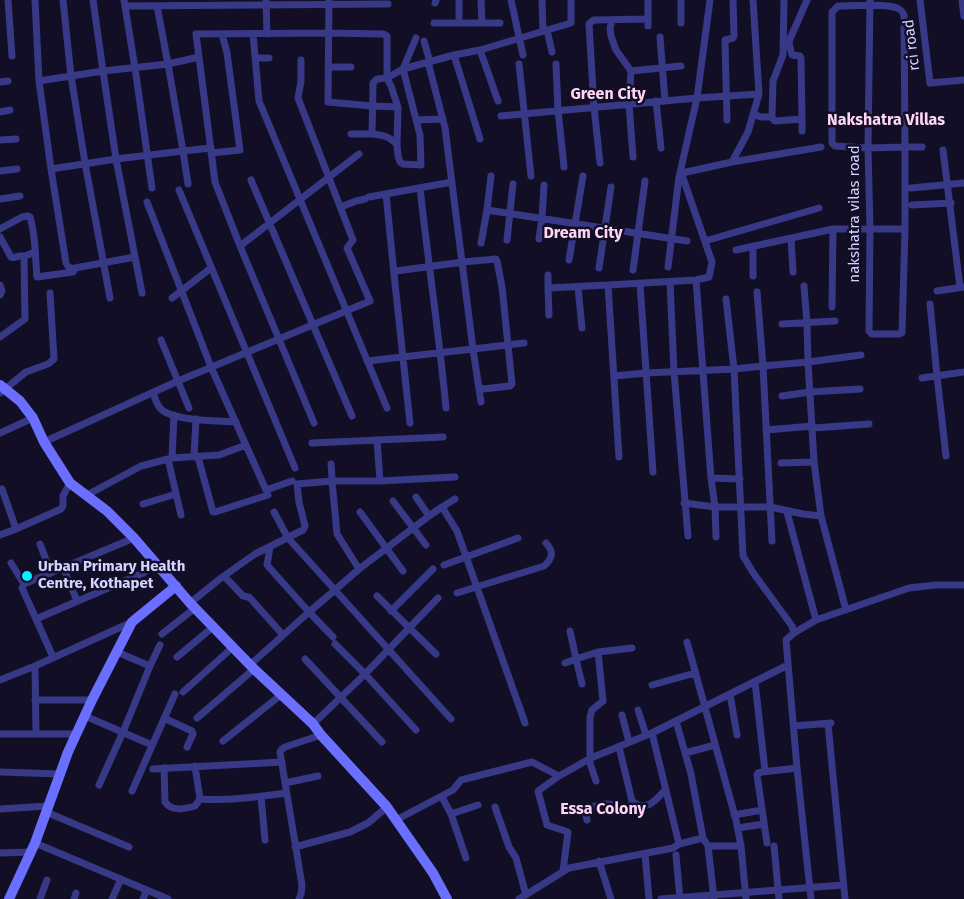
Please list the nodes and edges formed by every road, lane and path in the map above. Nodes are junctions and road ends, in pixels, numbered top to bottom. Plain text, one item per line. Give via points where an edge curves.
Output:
1 (8, 0) edge
2 (35, 0) edge
3 (64, 0) edge
4 (94, 0) edge
5 (458, 0) edge
6 (481, 0) edge
7 (510, 0) edge
8 (542, 0) edge
9 (571, 0) edge
10 (648, 0) edge
11 (681, 0) edge
12 (710, 0) edge
13 (733, 0) edge
14 (753, 0) edge
15 (784, 0) edge
16 (806, 0) edge
17 (920, 0) edge
18 (962, 0) edge
19 (266, 2) edge
20 (329, 2) edge
21 (377, 2) edge
22 (870, 2) edge
23 (124, 3) edge
24 (388, 4) dead end
25 (157, 6) junction
26 (964, 16) edge
27 (612, 20) junction
28 (434, 23) dead end
29 (459, 23) junction
30 (482, 23) junction
31 (500, 23) dead end
32 (680, 23) dead end
33 (545, 30) junction
34 (329, 33) junction
35 (222, 34) junction
36 (253, 34) junction
37 (267, 34) junction
38 (660, 37) dead end
39 (416, 38) dead end
40 (519, 38) junction
41 (424, 41) dead end
42 (789, 43) junction
43 (480, 50) junction
44 (552, 52) dead end
45 (454, 55) junction
46 (523, 55) dead end
47 (12, 56) dead end
48 (784, 56) junction
49 (199, 57) junction
50 (255, 58) junction
51 (269, 58) dead end
52 (301, 60) dead end
53 (429, 62) junction
54 (168, 64) junction
55 (519, 64) dead end
56 (556, 64) dead end
57 (681, 66) dead end
58 (328, 67) junction
59 (351, 67) dead end
60 (135, 68) junction
61 (662, 68) junction
62 (403, 69) junction
63 (103, 71) junction
64 (631, 71) junction
65 (71, 76) junction
66 (386, 78) junction
67 (964, 80) edge
68 (8, 81) dead end
69 (39, 81) junction
70 (0, 82) edge
71 (758, 94) junction
72 (727, 96) junction
73 (697, 98) junction
74 (498, 100) dead end
75 (665, 100) junction
76 (656, 101) junction
77 (629, 104) junction
78 (372, 106) junction
79 (398, 107) junction
80 (594, 107) junction
81 (10, 110) dead end
82 (558, 110) junction
83 (0, 112) edge
84 (525, 114) junction
85 (753, 114) junction
86 (501, 116) dead end
87 (772, 117) junction
88 (443, 119) junction
89 (802, 119) junction
90 (416, 120) junction
91 (727, 120) dead end
92 (802, 131) dead end
93 (351, 134) dead end
94 (372, 134) junction
95 (16, 139) dead end
96 (480, 139) dead end
97 (0, 140) edge
98 (397, 145) junction
99 (821, 147) dead end
100 (905, 147) junction
101 (922, 147) dead end
102 (661, 148) dead end
103 (868, 148) junction
104 (944, 150) dead end
105 (211, 151) junction
106 (183, 152) junction
107 (359, 154) dead end
108 (148, 156) junction
109 (633, 157) dead end
110 (116, 159) junction
111 (732, 162) junction
112 (85, 163) junction
113 (600, 163) dead end
114 (564, 167) dead end
115 (17, 169) dead end
116 (51, 169) junction
117 (0, 171) edge
118 (681, 173) junction
119 (491, 176) dead end
120 (531, 176) dead end
121 (583, 176) dead end
122 (329, 177) junction
123 (251, 180) dead end
124 (645, 181) dead end
125 (452, 182) junction
126 (964, 183) edge
127 (188, 184) dead end
128 (513, 184) dead end
129 (544, 185) dead end
130 (948, 185) junction
131 (611, 187) dead end
132 (152, 188) dead end
133 (420, 188) junction
134 (911, 188) dead end
135 (179, 190) dead end
136 (386, 194) junction
137 (20, 196) dead end
138 (0, 199) edge
139 (300, 200) junction
140 (147, 202) dead end
141 (950, 203) junction
142 (912, 205) dead end
143 (341, 207) junction
144 (819, 208) dead end
145 (487, 210) junction
146 (510, 213) junction
147 (542, 218) junction
148 (270, 223) junction
149 (575, 223) junction
150 (605, 228) junction
151 (0, 229) edge
152 (833, 229) junction
153 (870, 229) junction
154 (905, 229) junction
155 (637, 233) junction
156 (0, 237) edge
157 (672, 238) junction
158 (791, 238) junction
159 (539, 239) dead end
160 (507, 240) dead end
161 (688, 241) dead end
162 (705, 241) junction
163 (481, 243) dead end
164 (240, 246) junction
165 (754, 246) junction
166 (736, 250) dead end
167 (35, 252) junction
168 (25, 256) junction
169 (135, 257) junction
170 (569, 260) dead end
171 (103, 262) junction
172 (463, 262) junction
173 (428, 266) junction
174 (668, 266) dead end
175 (75, 268) junction
176 (211, 268) junction
177 (598, 268) dead end
178 (633, 270) dead end
179 (793, 272) dead end
180 (394, 274) junction
181 (548, 275) dead end
182 (753, 276) dead end
183 (696, 280) junction
184 (670, 282) junction
185 (640, 284) junction
186 (0, 285) edge
187 (608, 285) junction
188 (804, 286) dead end
189 (578, 287) junction
190 (962, 287) edge
191 (548, 288) junction
192 (181, 291) junction
193 (937, 291) dead end
194 (757, 292) dead end
195 (50, 293) dead end
196 (142, 293) dead end
197 (0, 295) edge
198 (110, 298) dead end
199 (172, 298) dead end
200 (726, 299) dead end
201 (930, 304) dead end
202 (832, 307) dead end
203 (346, 311) junction
204 (548, 315) dead end
205 (835, 321) dead end
206 (807, 323) junction
207 (782, 324) dead end
208 (313, 325) junction
209 (582, 328) dead end
210 (0, 337) edge
211 (279, 339) junction
212 (161, 340) dead end
213 (524, 343) dead end
214 (507, 345) junction
215 (473, 350) junction
216 (247, 352) junction
217 (440, 353) junction
218 (861, 355) dead end
219 (403, 357) junction
220 (367, 361) junction
221 (808, 362) junction
222 (763, 366) junction
223 (211, 367) junction
224 (734, 369) junction
225 (703, 370) junction
226 (674, 372) junction
227 (964, 372) edge
228 (646, 373) junction
229 (614, 376) junction
230 (936, 376) junction
231 (922, 378) dead end
232 (178, 381) junction
233 (478, 387) junction
234 (860, 388) dead end
235 (1, 389) edge
236 (152, 392) junction
237 (810, 392) junction
238 (782, 396) dead end
239 (481, 402) dead end
240 (189, 408) dead end
241 (387, 408) dead end
242 (446, 408) dead end
243 (174, 415) junction
244 (352, 416) dead end
245 (33, 418) junction
246 (196, 419) junction
247 (236, 422) junction
248 (314, 423) dead end
249 (410, 423) dead end
250 (869, 424) dead end
251 (813, 427) junction
252 (766, 430) junction
253 (0, 433) edge
254 (443, 437) dead end
255 (377, 440) junction
256 (44, 442) junction
257 (312, 443) dead end
258 (246, 445) junction
259 (946, 456) dead end
260 (196, 457) junction
261 (619, 457) dead end
262 (170, 459) junction
263 (814, 462) junction
264 (781, 463) dead end
265 (331, 464) dead end
266 (295, 468) dead end
267 (653, 472) dead end
268 (455, 477) dead end
269 (711, 478) junction
270 (740, 479) junction
271 (292, 481) dead end
272 (332, 481) junction
273 (380, 481) junction
274 (70, 483) junction
275 (1, 487) edge
276 (267, 493) junction
277 (176, 494) junction
278 (87, 495) junction
279 (416, 497) dead end
280 (455, 499) dead end
281 (393, 501) dead end
282 (684, 503) junction
283 (143, 504) dead end
284 (271, 504) dead end
285 (442, 507) junction
286 (715, 507) junction
287 (770, 507) junction
288 (741, 508) junction
289 (274, 512) dead end
290 (360, 512) dead end
291 (787, 512) junction
292 (181, 515) dead end
293 (429, 516) junction
294 (821, 516) junction
295 (16, 528) junction
296 (413, 528) junction
297 (0, 535) edge
298 (688, 536) dead end
299 (716, 537) dead end
300 (134, 538) junction
301 (288, 538) junction
302 (518, 538) dead end
303 (772, 541) dead end
304 (546, 543) dead end
305 (40, 544) dead end
306 (426, 546) dead end
307 (270, 547) junction
308 (387, 549) junction
309 (466, 557) junction
310 (12, 563) dead end
311 (156, 564) junction
312 (444, 565) dead end
313 (63, 567) junction
314 (359, 569) junction
315 (434, 569) dead end
316 (403, 571) dead end
317 (51, 573) junction
318 (224, 576) junction
319 (24, 584) junction
320 (964, 585) edge
321 (176, 586) junction
322 (476, 588) junction
323 (335, 590) junction
324 (457, 594) dead end
325 (377, 596) dead end
326 (438, 598) dead end
327 (77, 601) junction
328 (192, 606) junction
329 (846, 610) junction
330 (391, 611) junction
331 (309, 612) junction
332 (36, 619) junction
333 (816, 620) junction
334 (132, 622) junction
335 (214, 626) junction
336 (409, 628) junction
337 (570, 630) dead end
338 (794, 633) junction
339 (162, 634) dead end
340 (283, 635) junction
341 (687, 642) dead end
342 (160, 645) dead end
343 (233, 647) junction
344 (632, 648) dead end
345 (388, 650) junction
346 (117, 652) junction
347 (598, 652) junction
348 (436, 654) dead end
349 (54, 657) junction
350 (177, 657) dead end
351 (305, 659) dead end
352 (576, 659) junction
353 (565, 663) dead end
354 (788, 665) junction
355 (35, 666) junction
356 (150, 666) junction
357 (252, 667) junction
358 (695, 673) junction
359 (366, 674) junction
360 (0, 680) edge
361 (755, 682) junction
362 (582, 684) dead end
363 (652, 685) dead end
364 (183, 692) dead end
365 (174, 694) dead end
366 (282, 694) junction
367 (730, 694) junction
368 (341, 698) junction
369 (35, 700) junction
370 (92, 700) junction
371 (704, 707) junction
372 (638, 710) dead end
373 (622, 715) dead end
374 (85, 716) junction
375 (164, 718) junction
376 (197, 718) dead end
377 (451, 720) dead end
378 (676, 721) junction
379 (525, 723) dead end
380 (313, 724) junction
381 (794, 726) junction
382 (416, 730) dead end
383 (123, 732) junction
384 (0, 734) edge
385 (36, 734) junction
386 (77, 734) junction
387 (649, 734) junction
388 (321, 735) junction
389 (737, 735) dead end
390 (223, 741) dead end
391 (382, 742) dead end
392 (629, 742) junction
393 (152, 745) junction
394 (715, 745) junction
395 (188, 747) dead end
396 (619, 748) junction
397 (685, 753) junction
398 (591, 758) junction
399 (282, 762) junction
400 (195, 766) junction
401 (164, 768) junction
402 (797, 768) junction
403 (153, 769) dead end
404 (765, 771) junction
405 (0, 772) edge
406 (59, 774) junction
407 (318, 776) dead end
408 (559, 776) junction
409 (596, 781) dead end
410 (285, 782) junction
411 (99, 785) dead end
412 (132, 790) dead end
413 (666, 790) junction
414 (286, 792) junction
415 (261, 796) junction
416 (442, 797) junction
417 (200, 799) junction
418 (634, 803) junction
419 (478, 805) dead end
420 (387, 807) junction
421 (495, 807) dead end
422 (0, 809) edge
423 (47, 809) junction
424 (762, 810) junction
425 (451, 814) junction
426 (734, 815) junction
427 (396, 820) junction
428 (587, 820) dead end
429 (764, 824) junction
430 (738, 828) junction
431 (703, 838) junction
432 (265, 840) dead end
433 (679, 844) junction
434 (708, 846) junction
435 (741, 846) junction
436 (33, 847) junction
437 (129, 847) dead end
438 (295, 847) junction
439 (0, 853) edge
440 (645, 854) junction
441 (676, 855) dead end
442 (466, 858) dead end
443 (599, 861) junction
444 (563, 871) junction
445 (121, 879) junction
446 (47, 880) dead end
447 (843, 886) junction
448 (810, 888) junction
449 (147, 890) junction
450 (778, 890) junction
451 (526, 895) junction
452 (746, 896) edge
453 (714, 897) edge
454 (680, 898) edge
455 (9, 899) edge
456 (40, 899) edge
457 (112, 899) edge
458 (143, 899) edge
459 (168, 899) edge
460 (299, 899) edge
461 (447, 899) edge
462 (519, 899) edge
463 (611, 899) edge
464 (649, 899) edge
465 (660, 899) edge
466 (779, 899) edge
467 (811, 899) edge
468 (844, 899) edge

1 - 47 street
2 - 69 street
3 - 65 street
4 - 63 street
5 - 29 street
6 - 30 street
7 - 40 street
8 - 33 street
9 - 33 street via 571,23
10 - 27 street via 648,22
11 - 32 street
12 - 73 street
13 - 72 street via 734,36 725,40
14 - 71 street
15 - 48 street
16 - 42 street
17 - 67 street, rci road via 930,83
18 - 26 street
19 - 20 street
19 - 25 street
19 - 37 street
20 - 21 street
20 - 34 street
21 - 24 street
22 - 100 street via 901,9 904,15
22 - 103 street, nakshatra vilas road
22 - 103 street via 838,6 832,12 832,143 835,146
23 - 25 street
23 - 60 street
25 - 54 street
27 - 64 street via 611,36 616,50
27 - 80 street via 594,20 589,24
28 - 29 street
29 - 30 street
30 - 31 street
33 - 40 street
33 - 44 street
34 - 37 street
34 - 58 street
34 - 66 street via 387,36
35 - 36 street
35 - 49 street via 196,34
35 - 105 street via 240,150
36 - 37 street
36 - 50 street
38 - 61 street
39 - 62 street
40 - 43 street
40 - 46 street
41 - 53 street
42 - 48 street
42 - 89 street via 792,56 801,58
43 - 45 street
43 - 74 street
45 - 53 street
45 - 96 street
48 - 87 street via 773,81
49 - 54 street
49 - 105 street
50 - 51 street
50 - 139 street via 259,101
52 - 122 street via 298,98
53 - 62 street
53 - 88 street
54 - 60 street
54 - 106 street
55 - 84 street
56 - 82 street
57 - 61 street
58 - 59 street
58 - 78 street via 328,102
60 - 63 street
60 - 108 street
61 - 64 street
61 - 75 street
62 - 66 street
62 - 90 street
63 - 65 street
63 - 110 street
64 - 77 street
65 - 69 street
65 - 112 street
66 - 78 street via 373,82
66 - 79 street
68 - 70 street
69 - 116 street
71 - 72 street
71 - 85 street
72 - 73 street
72 - 91 street
73 - 75 street
73 - 118 street
75 - 76 street
76 - 77 street
76 - 102 street
77 - 80 street
77 - 109 street
78 - 79 street
78 - 94 street
79 - 98 street
80 - 82 street
80 - 113 street
81 - 83 street
82 - 84 street
82 - 114 street
84 - 86 street
84 - 120 street
85 - 87 street
85 - 111 street via 748,132
87 - 89 street via 773,120
88 - 90 street
88 - 125 street
89 - 92 street
90 - 98 street via 421,165 400,162
93 - 94 street
94 - 98 street via 388,137
95 - 97 street
99 - 111 street
100 - 101 street
100 - 103 street
100 - 154 street
103 - 153 street, nakshatra vilas road
104 - 130 street
105 - 106 street
105 - 164 street via 215,182
106 - 108 street
106 - 127 street
107 - 122 street
108 - 110 street
108 - 132 street
110 - 112 street
110 - 169 street
111 - 118 street
112 - 116 street
112 - 171 street
115 - 117 street
116 - 175 street via 66,263
118 - 157 street
118 - 162 street
119 - 145 street
121 - 149 street
122 - 139 street
122 - 143 street
123 - 148 street
124 - 155 street
125 - 133 street
125 - 172 street
126 - 130 street
128 - 146 street
129 - 147 street
130 - 134 street
130 - 141 street
131 - 150 street
133 - 136 street
133 - 173 street
135 - 176 street
136 - 143 street
136 - 180 street
137 - 138 street
139 - 148 street
139 - 203 street
140 - 192 street
141 - 142 street
141 - 190 street
143 - 203 street via 353,240 347,248 370,301
144 - 162 street
145 - 146 street
145 - 163 street
146 - 147 street
146 - 160 street
147 - 149 street
147 - 159 street
148 - 164 street
148 - 208 street
149 - 150 street
149 - 170 street
150 - 155 street
150 - 177 street
151 - 167 street via 22,217 30,217
152 - 153 street
152 - 158 street
152 - 202 street
153 - 154 street
153 - 154 street, nakshatra vilas road via 869,331 872,334 899,334 902,333
155 - 157 street
155 - 178 street
156 - 168 street via 12,258
157 - 161 street
157 - 174 street
158 - 165 street
158 - 179 street
162 - 183 street via 712,262 708,277
164 - 211 street
165 - 166 street
165 - 182 street
167 - 168 street
167 - 175 street via 37,277 73,272
168 - 210 street via 24,319
169 - 171 street
169 - 196 street
171 - 175 street
171 - 198 street
172 - 173 street
172 - 214 street via 496,259
172 - 215 street
173 - 180 street via 399,270
173 - 217 street
176 - 192 street
176 - 216 street
180 - 219 street
181 - 191 street
183 - 184 street
183 - 225 street
184 - 185 street
184 - 226 street
185 - 187 street
185 - 228 street
186 - 197 street
187 - 189 street
187 - 229 street
188 - 206 street
189 - 191 street
189 - 209 street
190 - 193 street
191 - 204 street
192 - 199 street
192 - 223 street
194 - 222 street
195 - 235 street via 54,359
200 - 224 street
201 - 230 street
203 - 208 street
203 - 220 street
205 - 206 street
206 - 207 street
206 - 221 street
208 - 211 street
208 - 244 street
211 - 216 street
211 - 248 street
212 - 232 street
213 - 214 street
214 - 215 street
214 - 233 street via 511,386
215 - 217 street
215 - 233 street
216 - 223 street
216 - 266 street
217 - 219 street
217 - 242 street
218 - 221 street
219 - 220 street
219 - 249 street
220 - 241 street
221 - 222 street
221 - 237 street
222 - 224 street
222 - 252 street
223 - 232 street
223 - 247 street
224 - 225 street
224 - 270 street
225 - 226 street
225 - 269 street
226 - 228 street
226 - 282 street
227 - 230 street
228 - 229 street
228 - 267 street
229 - 261 street
230 - 231 street
230 - 259 street
232 - 236 street
232 - 240 street
233 - 239 street
234 - 237 street
235 - 245 street via 20,401
236 - 243 street via 160,408
236 - 256 street
237 - 238 street
237 - 251 street
243 - 246 street
243 - 262 street
245 - 253 street
245 - 256 street
246 - 247 street
246 - 260 street
247 - 258 street
250 - 251 street
251 - 252 street
251 - 263 street
252 - 287 street
254 - 255 street
255 - 257 street
255 - 273 street
256 - 274 street
258 - 260 street via 219,455
258 - 276 street
260 - 262 street
260 - 276 street via 213,512
262 - 277 street
262 - 278 street via 141,466
263 - 264 street
263 - 294 street
265 - 272 street
268 - 273 street
269 - 270 street
269 - 286 street
270 - 288 street
271 - 276 street
272 - 273 street
272 - 301 street via 298,484 304,526 300,533
272 - 314 street via 337,534
274 - 278 street
274 - 295 street via 61,508
275 - 295 street
276 - 284 street
277 - 283 street
277 - 292 street
278 - 300 street
279 - 293 street
280 - 285 street
281 - 296 street
282 - 286 street
282 - 298 street
285 - 293 street
285 - 309 street via 457,531
286 - 288 street
286 - 299 street
287 - 288 street
287 - 291 street
287 - 303 street
288 - 338 street via 744,556
289 - 301 street
290 - 308 street
291 - 294 street
291 - 333 street
293 - 296 street
294 - 329 street
295 - 297 street
296 - 306 street
296 - 308 street
300 - 311 street
300 - 313 street
301 - 307 street
301 - 323 street
302 - 309 street
304 - 322 street via 551,555 544,566
305 - 317 street
307 - 318 street
307 - 331 street via 267,565
308 - 314 street
308 - 316 street
309 - 312 street
309 - 322 street
310 - 319 street
311 - 321 street
311 - 327 street via 143,573
313 - 317 street
313 - 327 street
314 - 323 street
315 - 330 street
317 - 319 street
318 - 328 street
318 - 340 street via 243,596 248,596
319 - 332 street via 22,588
320 - 329 street via 909,588
321 - 328 street
321 - 334 street
322 - 324 street
322 - 379 street
323 - 331 street
323 - 345 street
325 - 330 street
326 - 336 street
327 - 332 street
328 - 335 street
328 - 339 street
329 - 333 street
330 - 336 street
331 - 340 street
331 - 359 street
332 - 349 street
333 - 338 street
334 - 346 street
334 - 349 street
335 - 343 street
335 - 350 street
336 - 345 street
336 - 348 street
337 - 352 street
338 - 354 street via 786,640
340 - 357 street
341 - 358 street
342 - 356 street
343 - 357 street
343 - 364 street
344 - 347 street
345 - 359 street
345 - 377 street
346 - 356 street
346 - 370 street
347 - 352 street
347 - 398 street via 603,699 590,714
349 - 355 street
351 - 368 street
352 - 353 street
352 - 362 street
354 - 361 street
354 - 381 street
355 - 360 street
355 - 369 street
356 - 383 street
357 - 366 street
357 - 376 street
358 - 363 street
358 - 371 street
359 - 368 street
359 - 382 street
361 - 367 street
361 - 404 street
365 - 375 street
366 - 380 street
366 - 390 street
367 - 371 street
367 - 389 street
368 - 380 street
368 - 391 street
369 - 370 street
369 - 385 street
370 - 374 street
371 - 378 street
371 - 394 street
372 - 387 street
373 - 392 street
374 - 383 street
374 - 386 street
375 - 393 street
375 - 395 street via 192,731
378 - 387 street
378 - 397 street
380 - 388 street
381 - 402 street
381 - 447 street via 830,723
383 - 393 street
383 - 411 street
384 - 385 street
385 - 386 street
386 - 406 street
387 - 392 street
387 - 413 street
388 - 399 street via 282,749
388 - 420 street
392 - 396 street
393 - 412 street
394 - 397 street
394 - 426 street
396 - 398 street
396 - 418 street
397 - 431 street
398 - 408 street
398 - 409 street
399 - 400 street
399 - 410 street
400 - 401 street
400 - 417 street
401 - 403 street
401 - 417 street via 165,802 169,807 192,807
402 - 404 street
402 - 448 street
404 - 424 street via 757,775
405 - 406 street
406 - 423 street
407 - 410 street
408 - 416 street via 532,762 462,780
408 - 444 street via 538,791 547,824 568,832
410 - 414 street
413 - 418 street via 652,804 638,806
413 - 433 street
414 - 415 street
414 - 438 street
415 - 417 street
415 - 432 street
416 - 425 street
416 - 427 street
418 - 428 street via 626,808 607,804 586,809
419 - 425 street
420 - 427 street
420 - 438 street via 350,832
421 - 451 street via 508,847 516,858
422 - 423 street
423 - 436 street
423 - 437 street
424 - 426 street
424 - 429 street
425 - 442 street
426 - 430 street
427 - 461 street
429 - 430 street
429 - 450 street
430 - 435 street
431 - 433 street
431 - 434 street
433 - 440 street
434 - 435 street
434 - 453 street
435 - 452 street
436 - 439 street
436 - 445 street
436 - 455 street
438 - 460 street via 302,884
440 - 443 street
440 - 464 street
441 - 454 street
443 - 444 street
443 - 463 street
444 - 451 street
445 - 449 street
445 - 457 street
446 - 456 street
447 - 448 street
447 - 468 street
448 - 450 street
448 - 467 street
449 - 458 street
449 - 459 street
450 - 452 street
450 - 466 street
451 - 462 street
452 - 453 street
453 - 454 street
454 - 465 street

